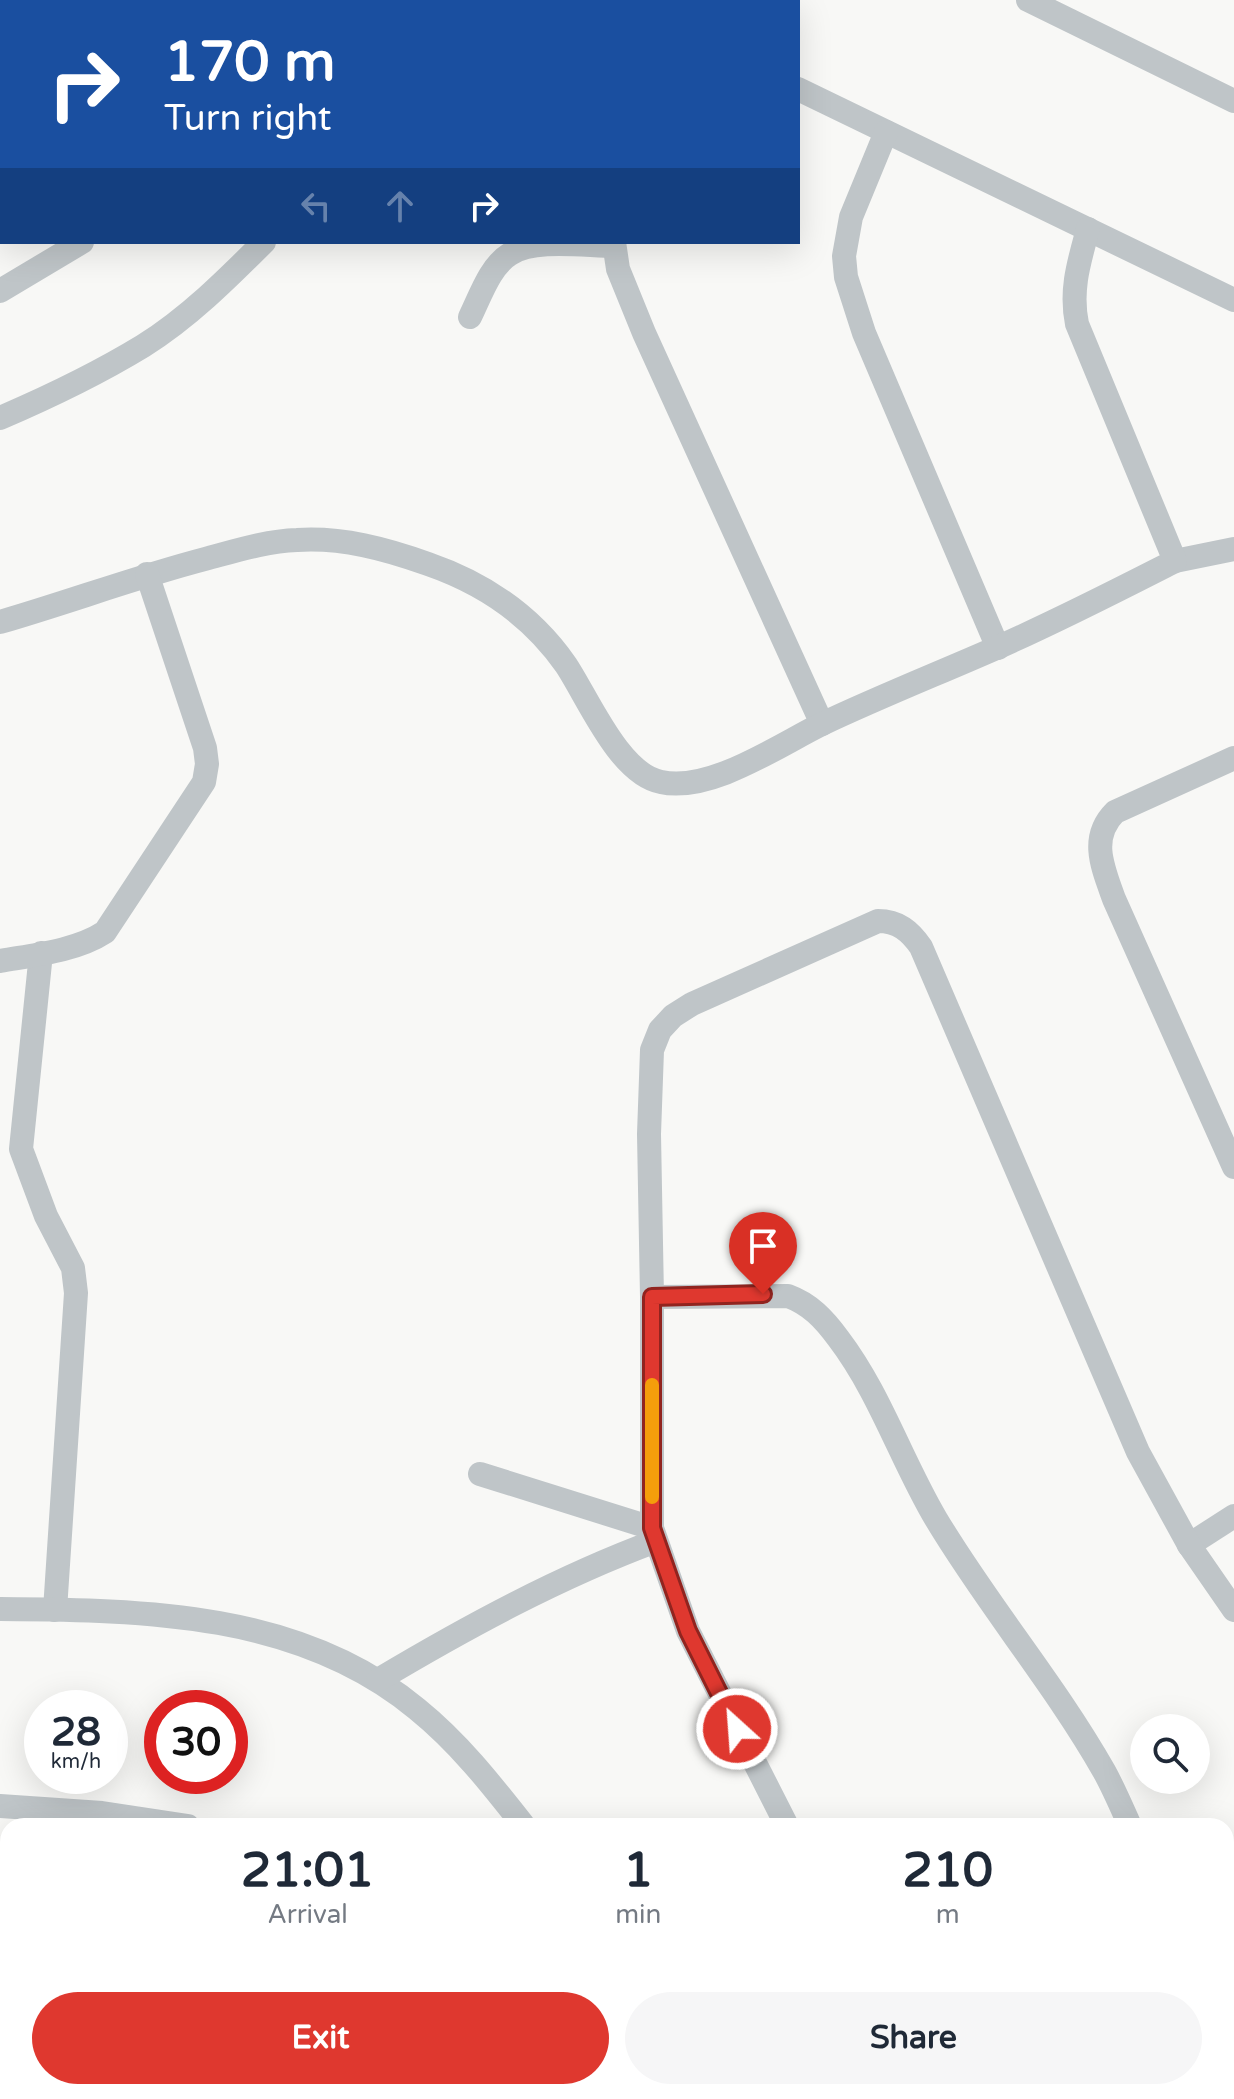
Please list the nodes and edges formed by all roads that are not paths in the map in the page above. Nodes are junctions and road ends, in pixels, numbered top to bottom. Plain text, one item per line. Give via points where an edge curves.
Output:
1 (1028, 0) edge
2 (800, 90) edge
3 (1234, 101) edge
4 (886, 132) junction
5 (1088, 229) junction
6 (79, 244) edge
7 (262, 244) edge
8 (614, 244) edge
9 (0, 291) edge
10 (1234, 300) edge
11 (470, 317) dead end
12 (0, 418) edge
13 (1234, 549) edge
14 (1175, 561) junction
15 (147, 574) junction
16 (0, 622) edge
17 (998, 648) junction
18 (822, 724) junction
19 (1234, 758) edge
20 (41, 953) junction
21 (0, 961) edge
22 (10, 1154) edge
23 (1234, 1167) edge
24 (652, 1297) junction
25 (480, 1474) dead end
26 (1234, 1516) edge
27 (654, 1534) junction
28 (1189, 1545) junction
29 (0, 1609) edge
30 (55, 1610) junction
31 (1234, 1610) edge
32 (378, 1680) junction
33 (0, 1806) edge
34 (135, 1818) edge
35 (518, 1818) edge
36 (783, 1818) edge
37 (1126, 1818) edge

1 - 3 street
2 - 4 street
4 - 5 street
4 - 17 street via 851,217 846,277 864,333
5 - 10 street
5 - 14 street via 1074,282 1077,324
6 - 9 street
7 - 12 street via 221,286 144,345
8 - 11 street via 537,245 508,255
8 - 18 street via 618,269 644,333
13 - 14 street
14 - 17 street
15 - 16 street
15 - 18 street via 299,539 386,549 461,576 530,624 564,662 618,750 638,772 659,782 685,784 711,777
15 - 20 street via 205,748 204,782 105,932
17 - 18 street
19 - 23 street via 1115,812 1103,829 1099,850 1114,899
20 - 21 street
20 - 22 street
22 - 30 street via 73,1268 76,1293
24 - 27 street
24 - 28 street via 649,1134 652,1050 660,1030 692,1004 861,927 878,921 900,925 921,947 1100,1368
24 - 37 street via 788,1296 819,1315 867,1381 936,1519 1075,1724
25 - 27 street
26 - 28 street
27 - 32 street
27 - 36 street via 688,1631
28 - 31 street
29 - 30 street
30 - 32 street via 164,1615 276,1635 332,1655
32 - 35 street via 473,1761
33 - 34 street

